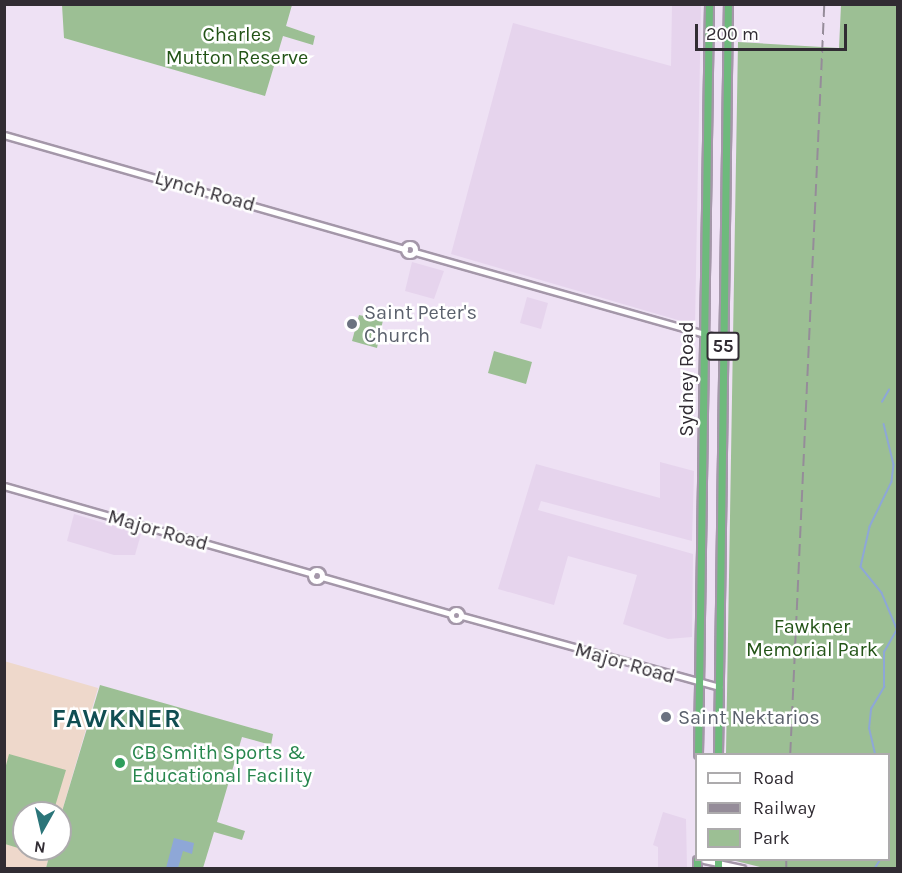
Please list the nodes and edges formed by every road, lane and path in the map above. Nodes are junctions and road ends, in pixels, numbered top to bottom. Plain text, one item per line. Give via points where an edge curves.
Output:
1 (709, 4) edge
2 (728, 4) edge
3 (4, 135) edge
4 (703, 334) junction
5 (723, 339) junction
6 (4, 486) edge
7 (699, 685) junction
8 (719, 687) junction
9 (698, 753) edge
10 (718, 753) edge
11 (718, 863) edge
12 (742, 868) edge

1 - 4 highway, Sydney Road / 55
2 - 5 highway, Sydney Road / 55
3 - 4 street, Lynch Road via 405,249 409,255 415,252
4 - 5 street
4 - 7 highway, Sydney Road / 55
5 - 8 highway, Sydney Road / 55
6 - 7 street, Major Road via 312,574 319,571 322,577 451,614 456,621 462,616
7 - 8 street, Major Road
7 - 9 highway, Sydney Road / 55
8 - 10 highway, Sydney Road / 55
11 - 12 street

